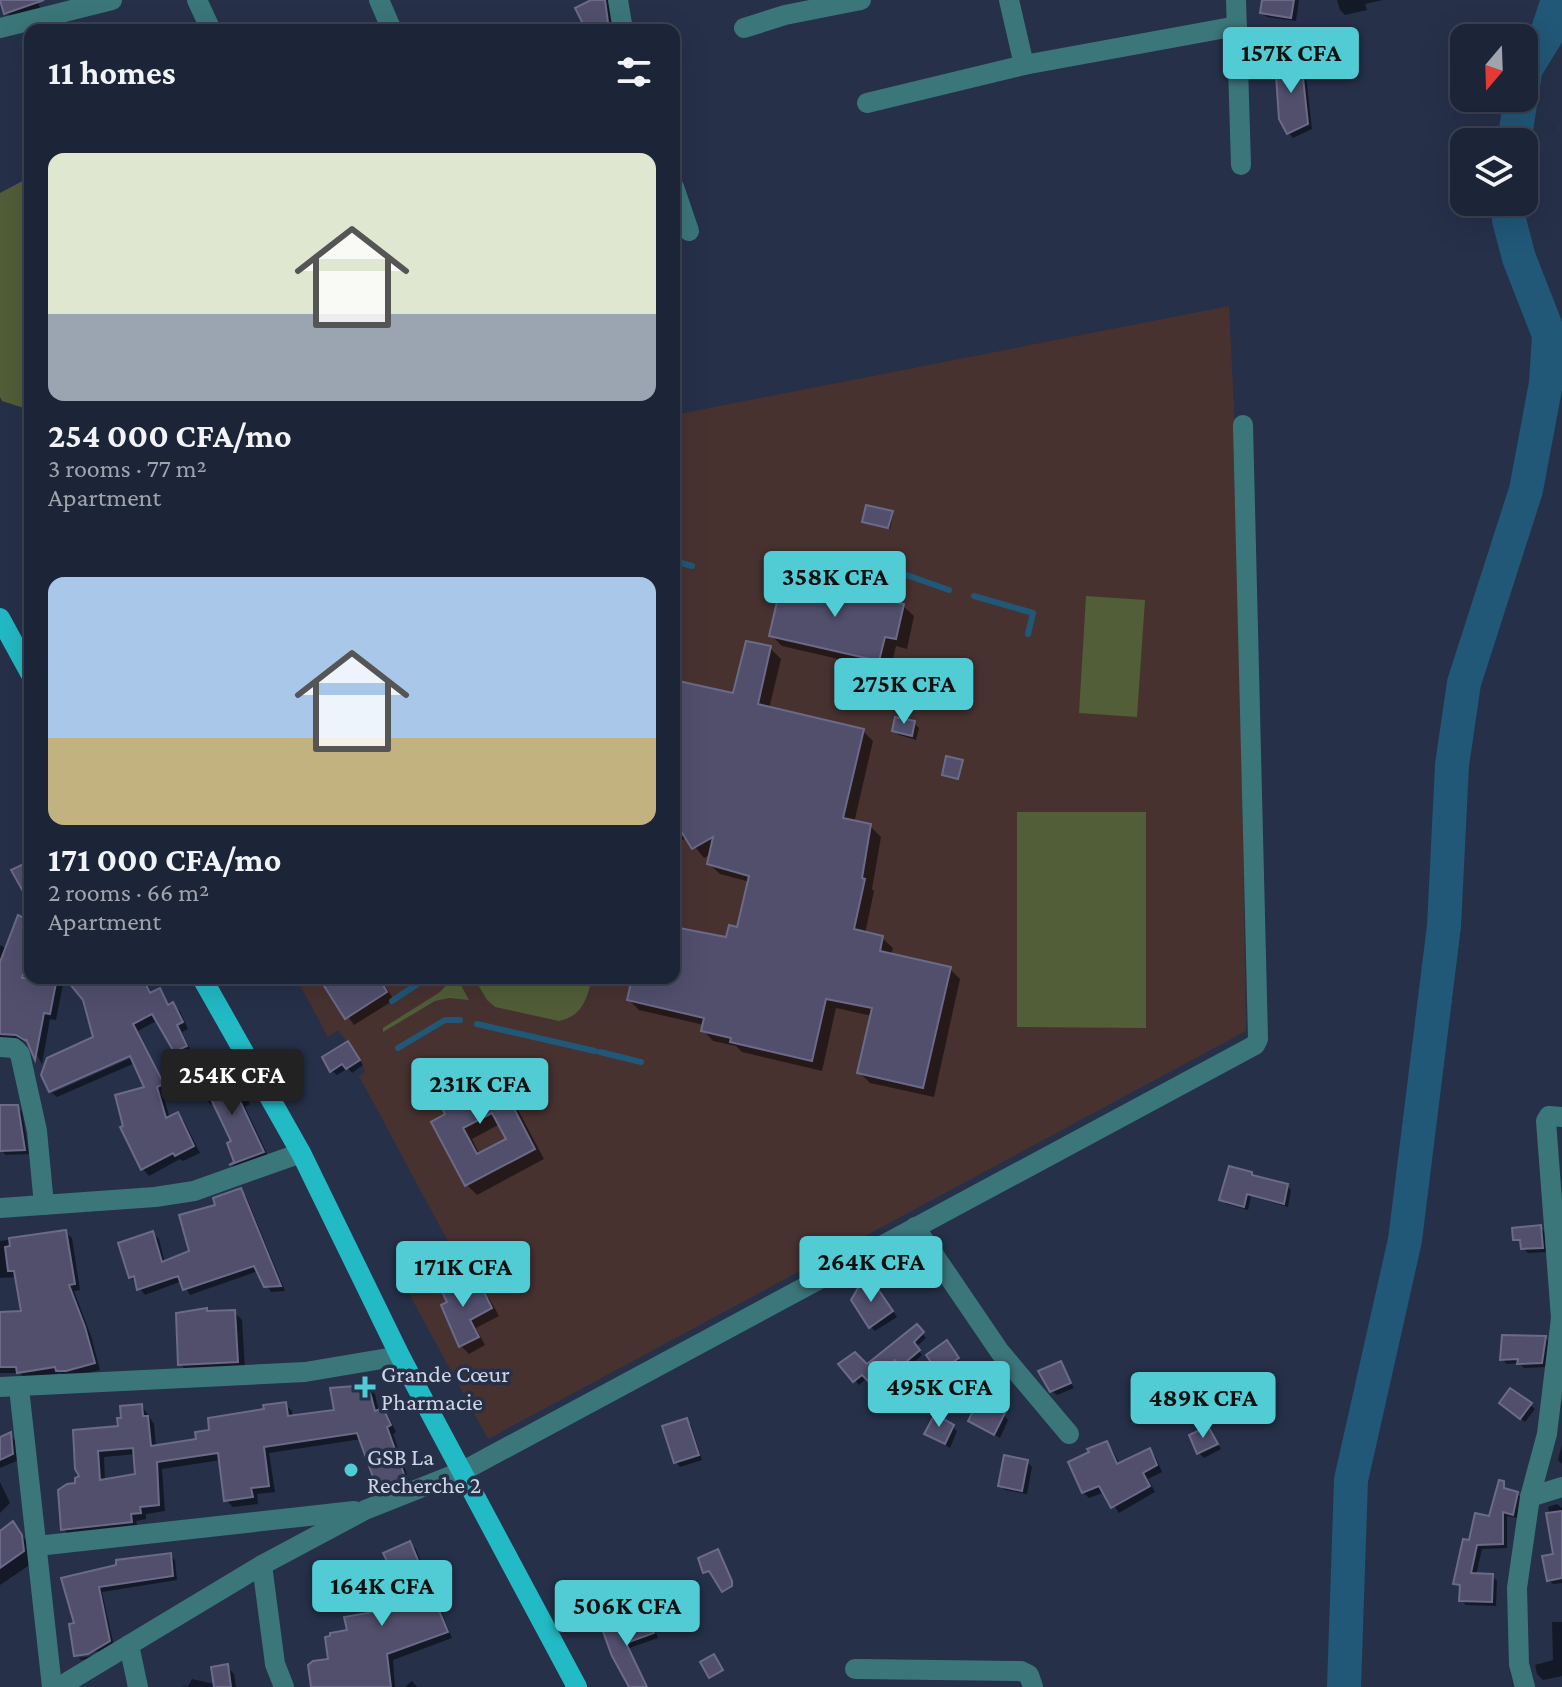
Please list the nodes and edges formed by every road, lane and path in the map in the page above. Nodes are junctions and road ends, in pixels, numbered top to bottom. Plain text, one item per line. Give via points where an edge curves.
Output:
1 (112, 0) edge
2 (197, 0) edge
3 (379, 0) edge
4 (618, 0) edge
5 (861, 0) edge
6 (1009, 0) edge
7 (1236, 0) edge
8 (40, 24) edge
9 (208, 24) edge
10 (389, 24) edge
11 (622, 24) edge
12 (24, 26) edge
13 (1237, 26) junction
14 (0, 28) edge
15 (744, 28) dead end
16 (1341, 44) dead end
17 (1238, 50) junction
18 (1024, 65) junction
19 (867, 103) dead end
20 (1241, 165) dead end
21 (680, 205) edge
22 (689, 231) dead end
23 (1243, 425) dead end
24 (3, 631) edge
25 (24, 664) edge
26 (205, 984) edge
27 (0, 1047) edge
28 (1562, 1117) edge
29 (301, 1153) junction
30 (44, 1205) junction
31 (0, 1208) edge
32 (915, 1227) junction
33 (400, 1356) junction
34 (10, 1388) edge
35 (1069, 1434) dead end
36 (463, 1471) junction
37 (1562, 1487) edge
38 (1530, 1497) junction
39 (365, 1510) junction
40 (37, 1546) junction
41 (262, 1565) junction
42 (129, 1645) junction
43 (855, 1669) dead end
44 (52, 1687) edge
45 (59, 1687) edge
46 (138, 1687) edge
47 (284, 1687) edge
48 (577, 1687) edge
49 (1033, 1687) edge
50 (1525, 1687) edge

1 - 8 street
2 - 9 street
3 - 10 street
4 - 11 street
5 - 15 street
6 - 18 street
7 - 13 street
12 - 14 street
13 - 17 street
13 - 18 street
16 - 17 street
17 - 20 street
18 - 19 street
21 - 22 street
23 - 32 street via 1257,1042
24 - 25 main road
26 - 29 main road
27 - 30 street via 20,1054 37,1131
28 - 38 street via 1549,1116 1546,1121 1561,1318 1547,1434
29 - 30 street via 194,1191
29 - 33 main road
30 - 31 street
32 - 35 street via 1000,1352
32 - 36 street
33 - 34 street via 305,1372
33 - 36 main road
34 - 40 street
36 - 39 street
36 - 48 main road
37 - 38 street
38 - 50 street via 1517,1588 1519,1664
39 - 40 street
39 - 41 street
40 - 44 street
41 - 42 street
41 - 47 street via 275,1664
42 - 45 street
42 - 46 street
43 - 49 street via 1021,1671

